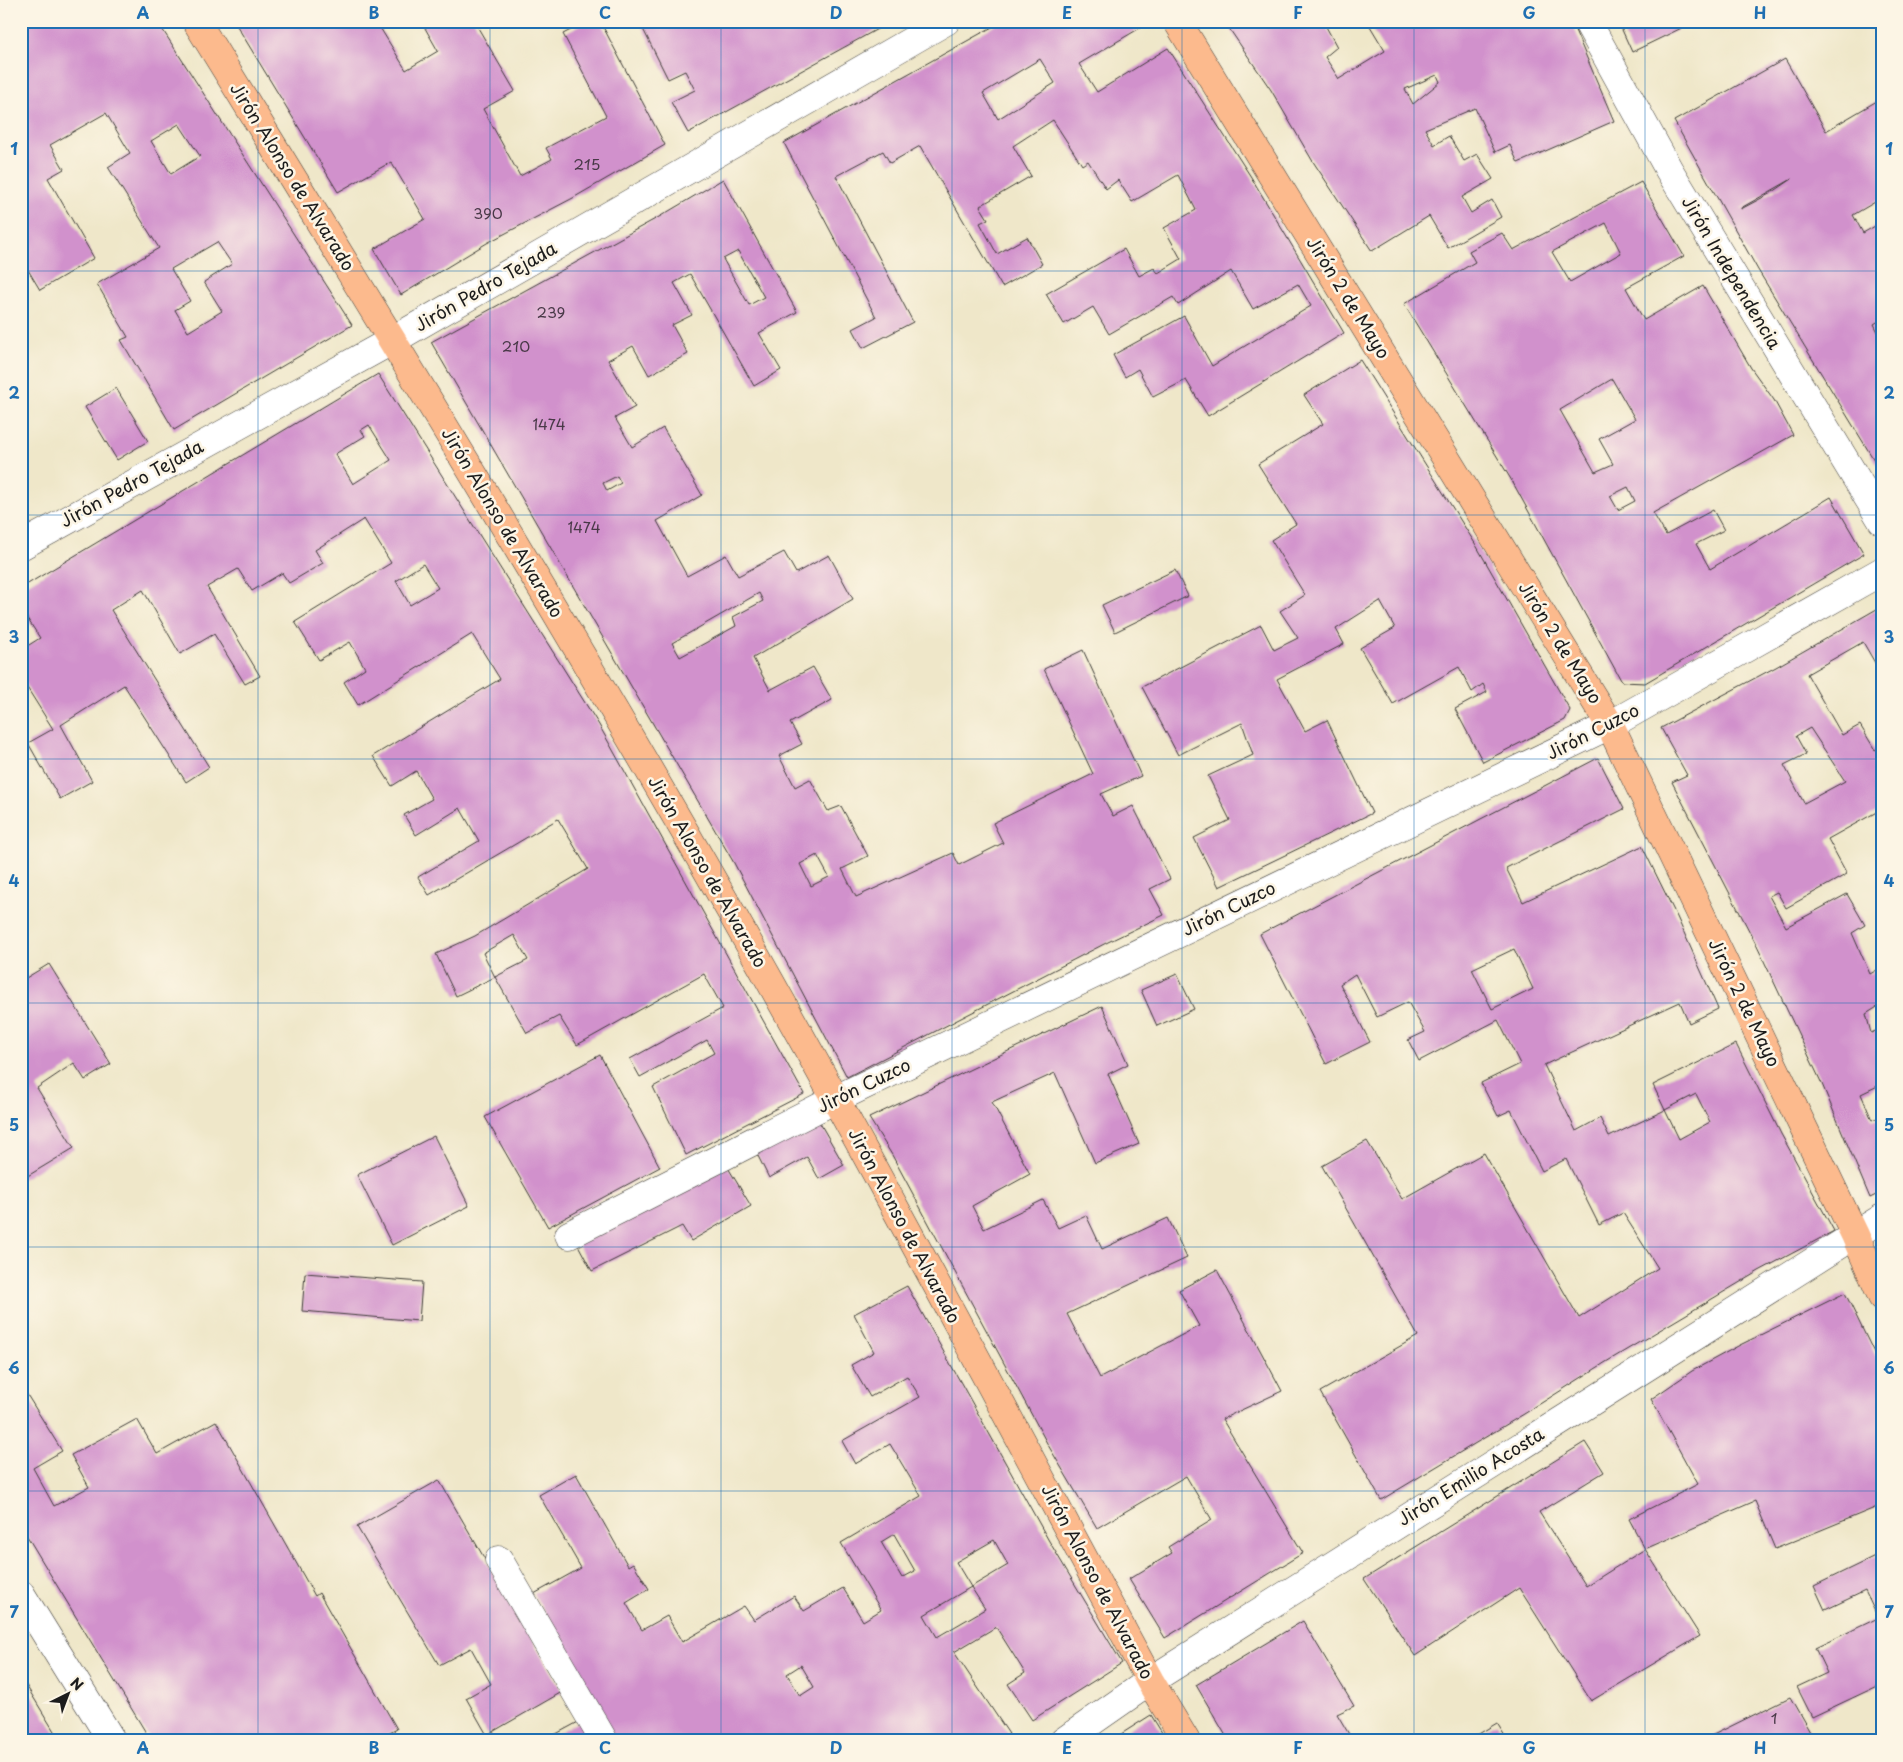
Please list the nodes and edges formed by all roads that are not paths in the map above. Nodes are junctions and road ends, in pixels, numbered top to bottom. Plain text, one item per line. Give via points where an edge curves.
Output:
1 (196, 21) edge
2 (946, 21) edge
3 (1178, 21) edge
4 (1587, 21) edge
5 (393, 340) junction
6 (1882, 520) edge
7 (21, 546) edge
8 (1882, 570) edge
9 (1610, 725) junction
10 (836, 1100) junction
11 (1882, 1218) edge
12 (1855, 1234) junction
13 (569, 1235) dead end
14 (1882, 1298) edge
15 (499, 1560) dead end
16 (21, 1594) edge
17 (1150, 1681) junction
18 (112, 1741) edge
19 (604, 1741) edge
20 (1064, 1741) edge
21 (1186, 1741) edge

1 - 5 main road, Jirón Alonso de Alvarado
2 - 5 street, Jirón Pedro Tejada
3 - 9 main road, Jirón 2 de Mayo
4 - 6 street, Jirón Independencia via 1668,170
5 - 7 street, Jirón Pedro Tejada
5 - 10 main road, Jirón Alonso de Alvarado via 588,664
8 - 9 street, Jirón Cuzco
9 - 10 street, Jirón Cuzco
9 - 12 main road, Jirón 2 de Mayo
10 - 13 street, Jirón Cuzco
10 - 17 main road, Jirón Alonso de Alvarado
11 - 12 street, Jirón Emilio Acosta
12 - 14 main road, Jirón 2 de Mayo
12 - 17 street, Jirón Emilio Acosta
15 - 19 street
16 - 18 street
17 - 20 street, Jirón Emilio Acosta
17 - 21 main road, Jirón Alonso de Alvarado

